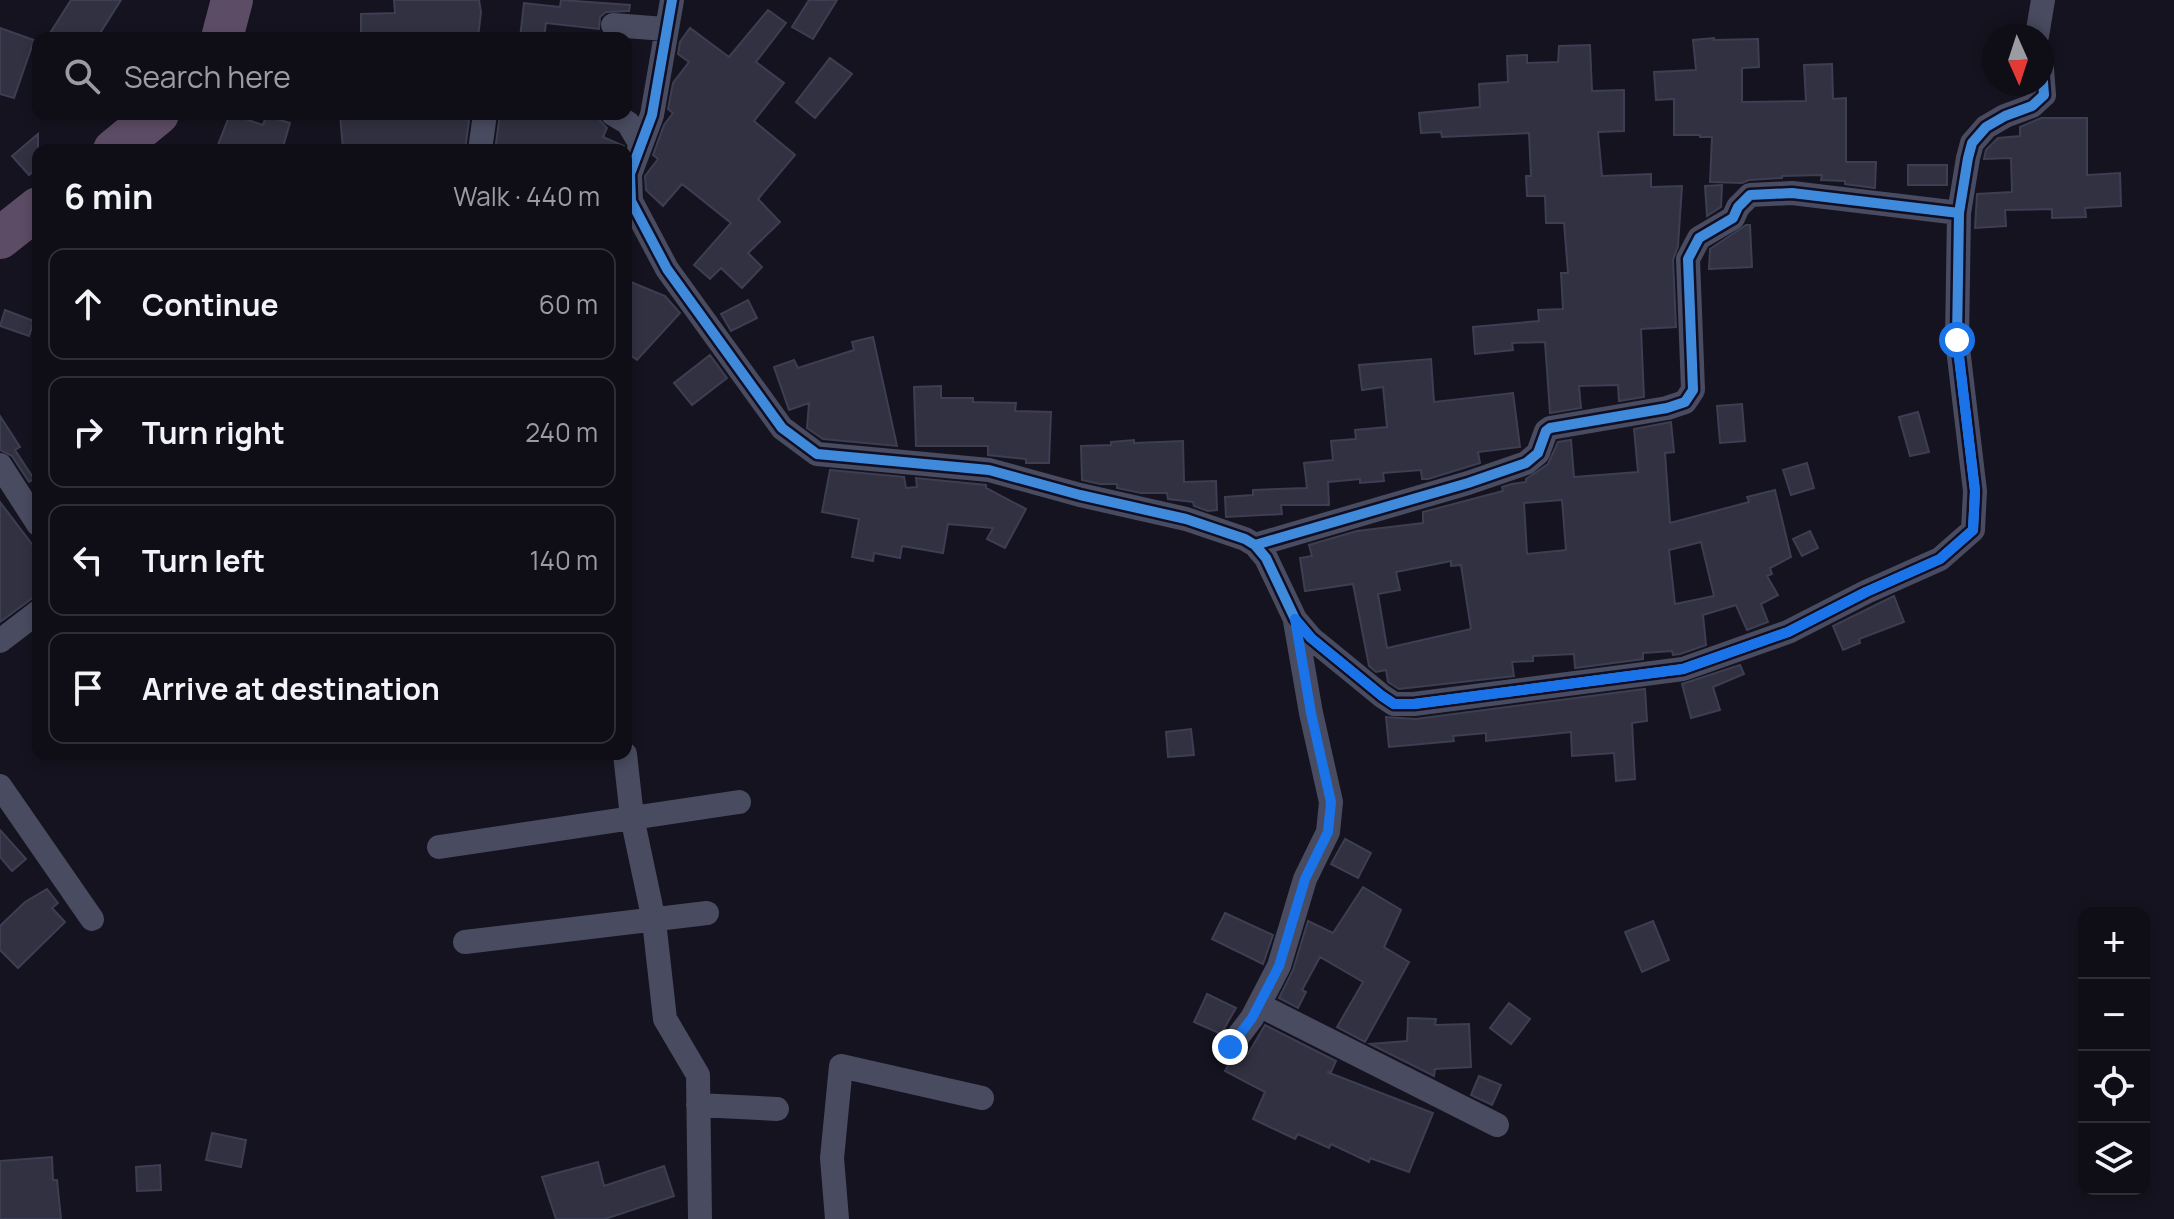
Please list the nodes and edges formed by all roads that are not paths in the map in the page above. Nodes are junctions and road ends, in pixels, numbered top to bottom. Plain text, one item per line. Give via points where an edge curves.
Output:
1 (232, 0) edge
2 (672, 0) edge
3 (2043, 0) edge
4 (2039, 24) edge
5 (613, 25) dead end
6 (665, 29) junction
7 (224, 32) edge
8 (2043, 96) edge
9 (151, 120) edge
10 (484, 120) edge
11 (623, 120) edge
12 (121, 144) edge
13 (481, 144) edge
14 (641, 145) junction
15 (632, 169) edge
16 (632, 203) edge
17 (32, 213) edge
18 (1959, 213) junction
19 (0, 238) edge
20 (0, 465) edge
21 (32, 515) edge
22 (1255, 545) junction
23 (32, 617) edge
24 (1295, 619) junction
25 (0, 641) edge
26 (626, 760) edge
27 (0, 786) edge
28 (739, 802) dead end
29 (632, 817) junction
30 (439, 847) dead end
31 (707, 913) dead end
32 (92, 919) dead end
33 (654, 921) junction
34 (465, 942) dead end
35 (1259, 1005) junction
36 (1230, 1047) dead end
37 (982, 1098) dead end
38 (698, 1105) junction
39 (777, 1109) dead end
40 (1497, 1125) dead end
41 (700, 1219) edge
42 (837, 1219) edge

1 - 7 highway
2 - 6 street
3 - 4 street
5 - 6 street
6 - 14 street via 661,72
8 - 18 street via 1986,127 1972,143
9 - 12 highway
10 - 13 street
11 - 14 street
14 - 15 street
16 - 22 street via 667,269 773,417 817,454 989,470 1186,519
17 - 19 highway
18 - 22 street via 1792,193 1750,195 1733,218 1699,238 1688,259 1693,390 1685,402 1550,428 1538,453 1526,463
18 - 24 street via 1957,340 1975,491 1973,530 1940,559 1788,632 1683,669 1414,704 1394,704 1382,696
20 - 21 street
22 - 24 street
23 - 25 street
24 - 35 street via 1331,802 1328,832 1305,879 1279,966
26 - 29 street
27 - 32 street
28 - 29 street
29 - 30 street
29 - 33 street
31 - 33 street
33 - 34 street
33 - 38 street via 665,1019 698,1075
35 - 36 street
35 - 40 street
37 - 42 street via 841,1066 832,1158
38 - 39 street
38 - 41 street

